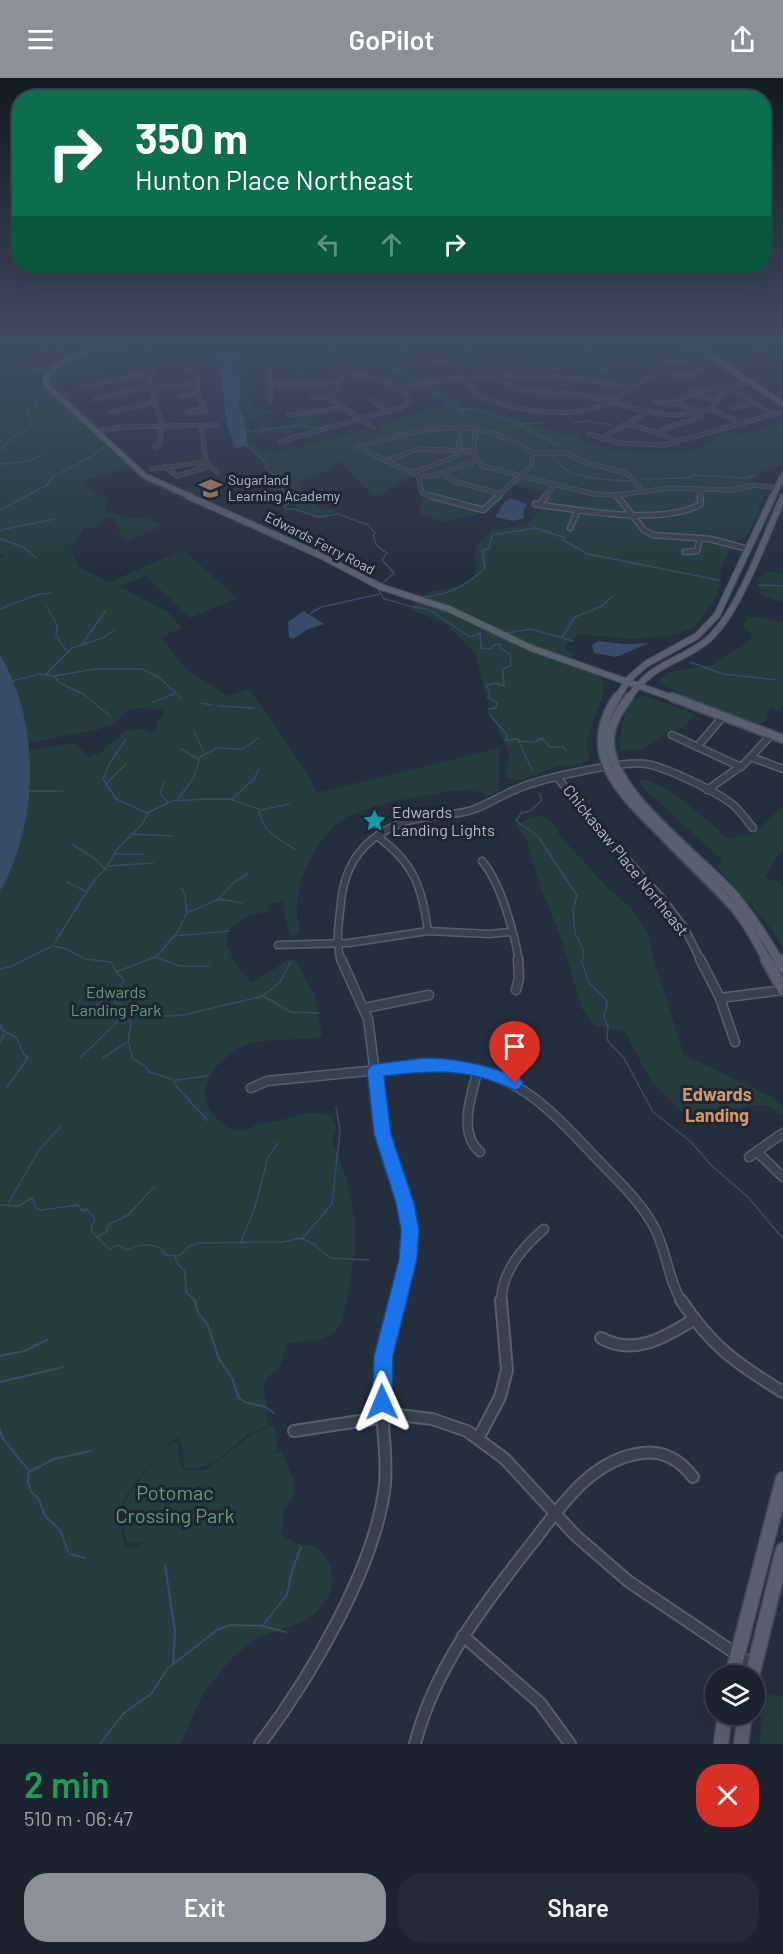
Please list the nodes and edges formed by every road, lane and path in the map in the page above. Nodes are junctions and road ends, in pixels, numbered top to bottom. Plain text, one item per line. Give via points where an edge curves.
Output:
1 (83, 419) edge
2 (162, 419) edge
3 (360, 419) joint
4 (634, 419) edge
5 (684, 419) edge
6 (695, 419) edge
7 (731, 419) edge
8 (761, 419) edge
9 (687, 421) junction
10 (627, 424) junction
11 (743, 424) junction
12 (217, 425) dead end
13 (201, 426) junction
14 (162, 427) junction
15 (374, 428) dead end
16 (461, 428) junction
17 (475, 429) junction
18 (97, 431) junction
19 (657, 433) junction
20 (589, 434) dead end
21 (602, 438) junction
22 (281, 441) dead end
23 (677, 443) junction
24 (155, 447) dead end
25 (459, 450) junction
26 (473, 451) junction
27 (533, 453) junction
28 (386, 461) junction
29 (476, 461) junction
30 (208, 464) junction
31 (165, 466) junction
32 (152, 469) dead end
33 (216, 471) dead end
34 (414, 472) junction
35 (443, 474) junction
36 (783, 475) edge
37 (419, 477) junction
38 (520, 477) junction
39 (554, 485) junction
40 (776, 488) junction
41 (700, 489) junction
42 (643, 492) junction
43 (501, 494) junction
44 (617, 495) junction
45 (783, 497) edge
46 (577, 512) junction
47 (632, 515) junction
48 (570, 528) dead end
49 (700, 538) junction
50 (748, 549) junction
51 (684, 552) dead end
52 (654, 670) junction
53 (627, 681) junction
54 (636, 685) junction
55 (668, 696) junction
56 (720, 720) junction
57 (672, 735) dead end
58 (770, 736) junction
59 (783, 739) edge
60 (783, 744) edge
61 (697, 747) junction
62 (751, 757) junction
63 (611, 767) junction
64 (741, 767) junction
65 (783, 769) edge
66 (558, 778) junction
67 (707, 790) junction
68 (753, 828) dead end
69 (377, 836) junction
70 (482, 861) dead end
71 (428, 932) junction
72 (511, 932) junction
73 (338, 943) junction
74 (278, 945) dead end
75 (783, 968) edge
76 (516, 990) dead end
77 (783, 990) edge
78 (429, 995) dead end
79 (720, 998) junction
80 (365, 1008) junction
81 (735, 1042) dead end
82 (478, 1069) junction
83 (375, 1071) junction
84 (251, 1088) dead end
85 (783, 1133) edge
86 (480, 1152) dead end
87 (783, 1177) edge
88 (544, 1229) dead end
89 (693, 1320) junction
90 (601, 1338) dead end
91 (783, 1392) edge
92 (383, 1417) junction
93 (294, 1431) dead end
94 (479, 1437) junction
95 (693, 1477) dead end
96 (783, 1479) edge
97 (555, 1514) junction
98 (783, 1550) edge
99 (463, 1636) junction
100 (737, 1655) junction
101 (735, 1665) edge
102 (747, 1665) edge
103 (754, 1665) edge
104 (724, 1725) edge
105 (744, 1725) edge
106 (260, 1744) edge
107 (415, 1744) edge
108 (570, 1744) edge
109 (721, 1744) edge
110 (741, 1744) edge

1 - 18 main road, Edwards Ferry Road
2 - 14 street
3 - 15 street
3 - 22 street
4 - 10 street
5 - 9 street
6 - 9 street
7 - 11 street
8 - 11 street
9 - 19 street
10 - 19 street
10 - 21 street
11 - 23 street
12 - 13 street
13 - 14 street
13 - 30 street
14 - 18 street
14 - 24 street via 159,445
16 - 17 street
16 - 25 street
16 - 28 street via 415,430 358,447
17 - 26 street
17 - 27 street via 505,433
18 - 53 main road, Edwards Ferry Road via 129,464 157,483 298,544 380,587 449,609 531,648
19 - 23 street
20 - 21 street
21 - 23 street via 638,445
25 - 26 street
25 - 28 street via 418,449
25 - 34 street via 454,458
26 - 29 street
27 - 38 street via 531,466
27 - 42 street via 565,453 623,472
28 - 34 street
29 - 35 street
29 - 38 street via 486,468
30 - 31 street
30 - 31 street via 177,476
30 - 33 street
31 - 32 street
34 - 37 street
35 - 37 street
35 - 43 street via 454,481
36 - 40 main road
37 - 43 street via 422,493 483,510
38 - 39 street
38 - 43 street
39 - 44 street
39 - 46 street via 537,505
40 - 41 street via 747,485 731,490
40 - 50 main road
41 - 42 street
41 - 47 street via 701,504 693,509
42 - 44 street
44 - 47 street
45 - 52 main road via 728,618 705,642
46 - 47 street
46 - 48 street
47 - 49 street via 644,530 653,534
49 - 50 street
49 - 51 street via 698,551
50 - 53 main road via 714,620 697,636 646,664
52 - 54 main road
52 - 55 main road via 649,683
53 - 54 main road, Edwards Ferry Road
53 - 63 main road via 611,703 602,727 602,748
54 - 55 main road
54 - 56 main road
54 - 63 main road via 612,725
55 - 58 main road
56 - 58 main road
56 - 61 street
57 - 61 street
58 - 59 main road
58 - 60 main road
58 - 62 street
61 - 64 street
62 - 64 street
62 - 65 street
63 - 66 street
63 - 67 street via 653,764
63 - 75 main road via 637,800 747,910
63 - 77 main road via 628,801 732,905
64 - 67 street
66 - 69 street via 518,789 472,810 405,822
66 - 79 street, Chickasaw Place Northeast via 675,915
67 - 68 street via 732,804
69 - 71 street via 404,858 416,875
69 - 73 street via 359,852 346,876
70 - 72 street via 489,869
71 - 72 street
71 - 73 street
72 - 76 street via 521,980
73 - 74 street
73 - 80 street via 344,970
77 - 79 street
78 - 80 street
79 - 81 street, Chickasaw Place Northeast
80 - 83 street
82 - 83 street via 438,1064
82 - 86 street via 467,1118 472,1145
82 - 89 street via 515,1083 539,1099 633,1194 655,1228 674,1289
83 - 84 street via 267,1081
83 - 92 street via 382,1134 410,1230 408,1259 383,1360
85 - 87 street via 753,1154
88 - 94 street via 517,1254 503,1283 500,1309 507,1355 506,1381
89 - 90 street via 665,1338 639,1346 616,1347
89 - 91 street via 738,1365
92 - 93 street
92 - 94 street via 432,1419
92 - 106 street via 385,1482 370,1549 306,1679
94 - 97 street via 505,1459
95 - 97 street via 686,1465 673,1456 633,1455 592,1474
96 - 100 main road
97 - 99 street
97 - 100 street via 628,1581
98 - 103 main road
99 - 107 street via 431,1694
99 - 108 street via 540,1703
100 - 101 main road
100 - 102 street
104 - 109 main road
105 - 110 main road

